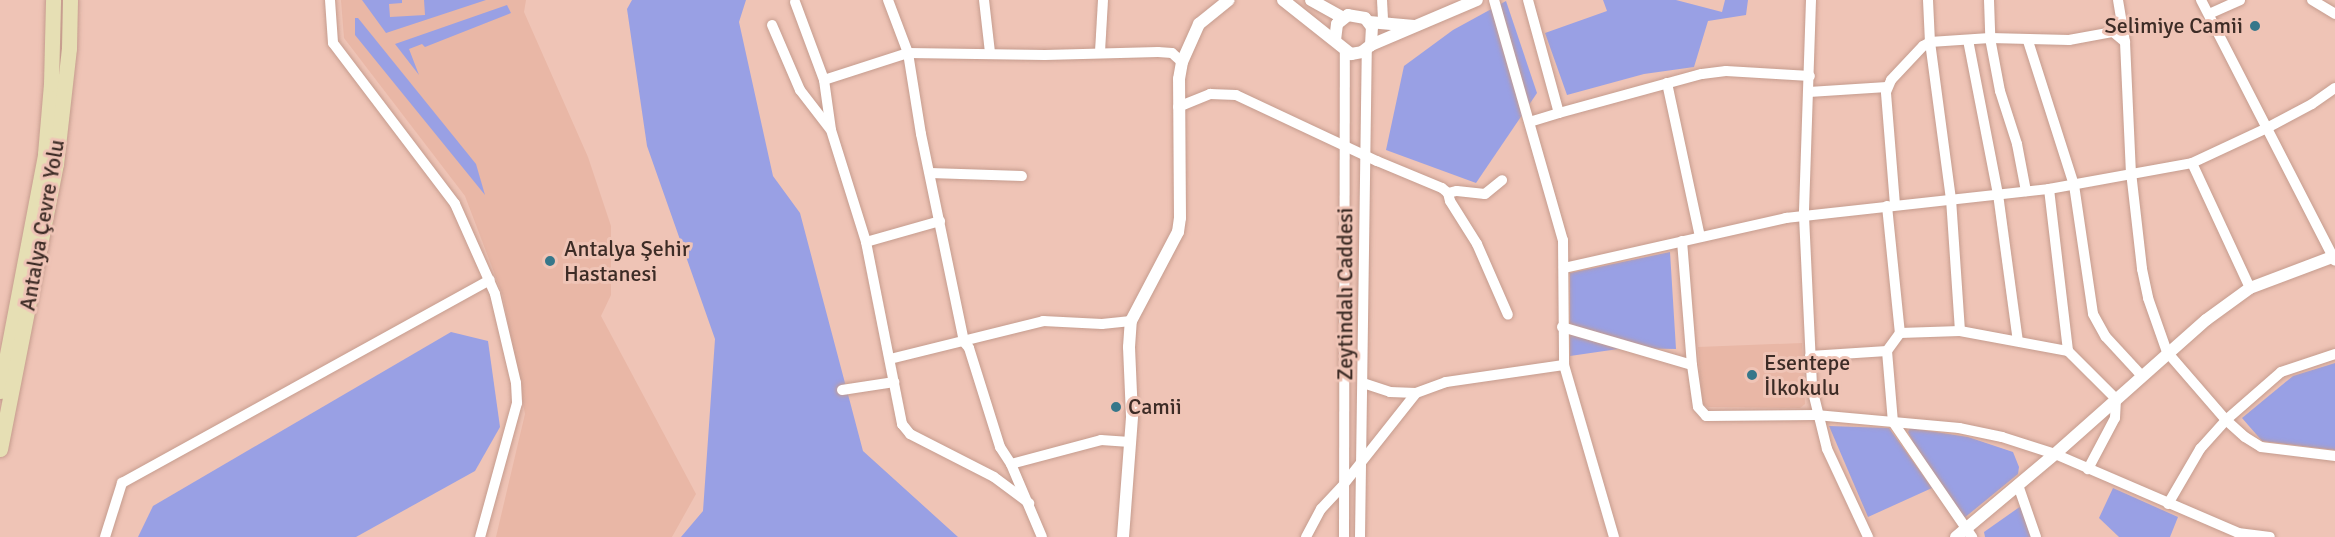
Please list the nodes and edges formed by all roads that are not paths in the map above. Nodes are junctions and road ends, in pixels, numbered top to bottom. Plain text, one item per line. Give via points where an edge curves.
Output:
1 (53, 0) edge
2 (70, 0) edge
3 (330, 0) edge
4 (888, 0) edge
5 (984, 0) edge
6 (1103, 0) edge
7 (1229, 0) edge
8 (1283, 0) edge
9 (1311, 0) edge
10 (1382, 0) edge
11 (1477, 0) edge
12 (1494, 0) edge
13 (1528, 0) edge
14 (1811, 0) edge
15 (1928, 0) edge
16 (1989, 0) edge
17 (2118, 0) edge
18 (2200, 0) edge
19 (2240, 0) edge
20 (2312, 0) edge
21 (795, 2) dead end
22 (2209, 14) junction
23 (2335, 14) edge
24 (1343, 18) junction
25 (1369, 22) junction
26 (1383, 22) junction
27 (772, 25) dead end
28 (1415, 26) junction
29 (1990, 38) junction
30 (1335, 40) junction
31 (1968, 40) junction
32 (2028, 41) junction
33 (1930, 42) junction
34 (2125, 42) junction
35 (1369, 47) junction
36 (1100, 52) junction
37 (1345, 52) junction
38 (990, 53) junction
39 (908, 54) junction
40 (1182, 62) junction
41 (1810, 76) junction
42 (824, 80) junction
43 (1667, 83) junction
44 (1887, 87) junction
45 (2335, 88) edge
46 (1809, 92) junction
47 (1178, 107) junction
48 (1559, 113) junction
49 (1530, 122) junction
50 (2265, 129) junction
51 (831, 130) junction
52 (1347, 147) junction
53 (1366, 156) junction
54 (2192, 163) junction
55 (2131, 172) junction
56 (930, 173) junction
57 (1022, 176) dead end
58 (1502, 180) dead end
59 (2074, 185) junction
60 (2049, 189) junction
61 (2026, 191) junction
62 (1448, 193) junction
63 (1998, 194) junction
64 (1951, 199) junction
65 (1891, 205) junction
66 (1804, 216) junction
67 (940, 221) junction
68 (1700, 237) junction
69 (1682, 241) junction
70 (866, 242) junction
71 (2334, 258) edge
72 (1564, 268) junction
73 (490, 280) junction
74 (2250, 288) junction
75 (1508, 315) dead end
76 (1131, 321) junction
77 (1562, 327) junction
78 (1960, 331) junction
79 (1900, 333) junction
80 (2018, 341) junction
81 (964, 342) junction
82 (1887, 351) junction
83 (2068, 351) junction
84 (2168, 352) junction
85 (2335, 354) edge
86 (1810, 356) junction
87 (890, 359) junction
88 (1564, 365) junction
89 (1692, 365) junction
90 (2142, 376) junction
91 (894, 382) junction
92 (1363, 383) junction
93 (842, 390) dead end
94 (0, 391) edge
95 (1416, 393) junction
96 (2116, 399) junction
97 (1816, 415) junction
98 (2226, 420) junction
99 (1893, 422) junction
100 (1130, 442) junction
101 (0, 448) edge
102 (2055, 454) junction
103 (2335, 456) edge
104 (1362, 462) junction
105 (1011, 464) junction
106 (2088, 469) junction
107 (1344, 484) junction
108 (2018, 485) junction
109 (1029, 503) junction
110 (2168, 504) junction
111 (1970, 532) edge
112 (2237, 535) edge
113 (105, 537) edge
114 (480, 537) edge
115 (1042, 537) edge
116 (1123, 537) edge
117 (1306, 537) edge
118 (1344, 537) edge
119 (1360, 537) edge
120 (1614, 537) edge
121 (1868, 537) edge
122 (1956, 537) edge
123 (2036, 537) edge
124 (2270, 537) edge

1 - 94 main road, Antalya Çevre Yolu via 45,154
2 - 101 main road, Antalya Çevre Yolu via 69,48 56,164
3 - 73 street via 333,43 454,204
4 - 39 street
5 - 38 street
6 - 36 street
7 - 40 street via 1198,24
8 - 30 street
9 - 24 street
10 - 26 street
11 - 28 street
12 - 49 street
13 - 48 street
14 - 41 street
15 - 33 street
16 - 29 street
17 - 34 street
18 - 22 street
19 - 22 street
20 - 23 street
21 - 42 street
22 - 50 street
24 - 25 street via 1354,14
24 - 30 street
25 - 26 street
25 - 35 street via 1374,32
26 - 28 street
27 - 51 street via 800,90
28 - 35 street
29 - 31 street
29 - 32 street
29 - 61 street
30 - 37 street
31 - 33 street
31 - 63 street
32 - 34 street via 2070,40 2113,32
32 - 59 street
33 - 44 street via 1893,76
33 - 64 street
34 - 55 street
35 - 37 street via 1356,54
35 - 53 street
36 - 38 street
36 - 40 street via 1172,53
37 - 52 street, Zeytindalı Caddesi
38 - 39 street
39 - 42 street
39 - 56 street
40 - 47 street
41 - 43 street via 1726,71
41 - 46 street
42 - 51 street
43 - 48 street
43 - 68 street
44 - 46 street
44 - 65 street
45 - 50 street
46 - 66 street
47 - 52 street via 1210,94 1236,95
47 - 76 street via 1182,201 1178,232
48 - 49 street
49 - 72 street via 1563,240
50 - 54 street
50 - 71 street
51 - 70 street
52 - 53 street
52 - 107 street, Zeytindalı Caddesi
53 - 62 street
53 - 92 street
54 - 55 street
54 - 74 street
55 - 59 street
55 - 84 street via 2142,269
56 - 57 street
56 - 67 street
58 - 62 street via 1485,194
59 - 60 street
59 - 90 street via 2093,314 2106,337
60 - 61 street
60 - 83 street
61 - 63 street
62 - 75 street via 1477,244
63 - 64 street
63 - 80 street
64 - 65 street
64 - 78 street
65 - 66 street
65 - 79 street
66 - 68 street
66 - 86 street
67 - 70 street
67 - 81 street
68 - 69 street
69 - 72 street
69 - 89 street
70 - 87 street
71 - 74 street
72 - 77 street
73 - 113 street via 122,483
73 - 114 street via 516,383 517,404
74 - 84 street
76 - 81 street via 1043,321
76 - 100 street
77 - 88 street
77 - 89 street
78 - 79 street
78 - 80 street
79 - 82 street
80 - 83 street
81 - 87 street
81 - 105 street via 1000,447
82 - 86 street
82 - 99 street
83 - 96 street
84 - 90 street
84 - 98 street
85 - 98 street via 2282,372
86 - 97 street
87 - 91 street
88 - 95 street via 1446,382
88 - 120 street
89 - 97 street via 1698,407 1706,416
90 - 96 street
91 - 93 street
91 - 109 street via 902,424 910,434 994,477
92 - 95 street via 1390,392
92 - 104 street
95 - 104 street
96 - 102 street
96 - 106 street via 2115,418
97 - 99 street
97 - 121 street via 1827,449
98 - 103 street via 2261,447
98 - 110 street via 2200,449
99 - 102 street via 1959,428
99 - 111 street
100 - 105 street via 1101,440
100 - 116 street
102 - 106 street
102 - 108 street
104 - 107 street
104 - 119 street
105 - 109 street
106 - 110 street
107 - 117 street via 1321,509
107 - 118 street, Zeytindalı Caddesi
108 - 111 street
108 - 123 street
109 - 115 street
110 - 112 street
111 - 122 street
112 - 124 street

